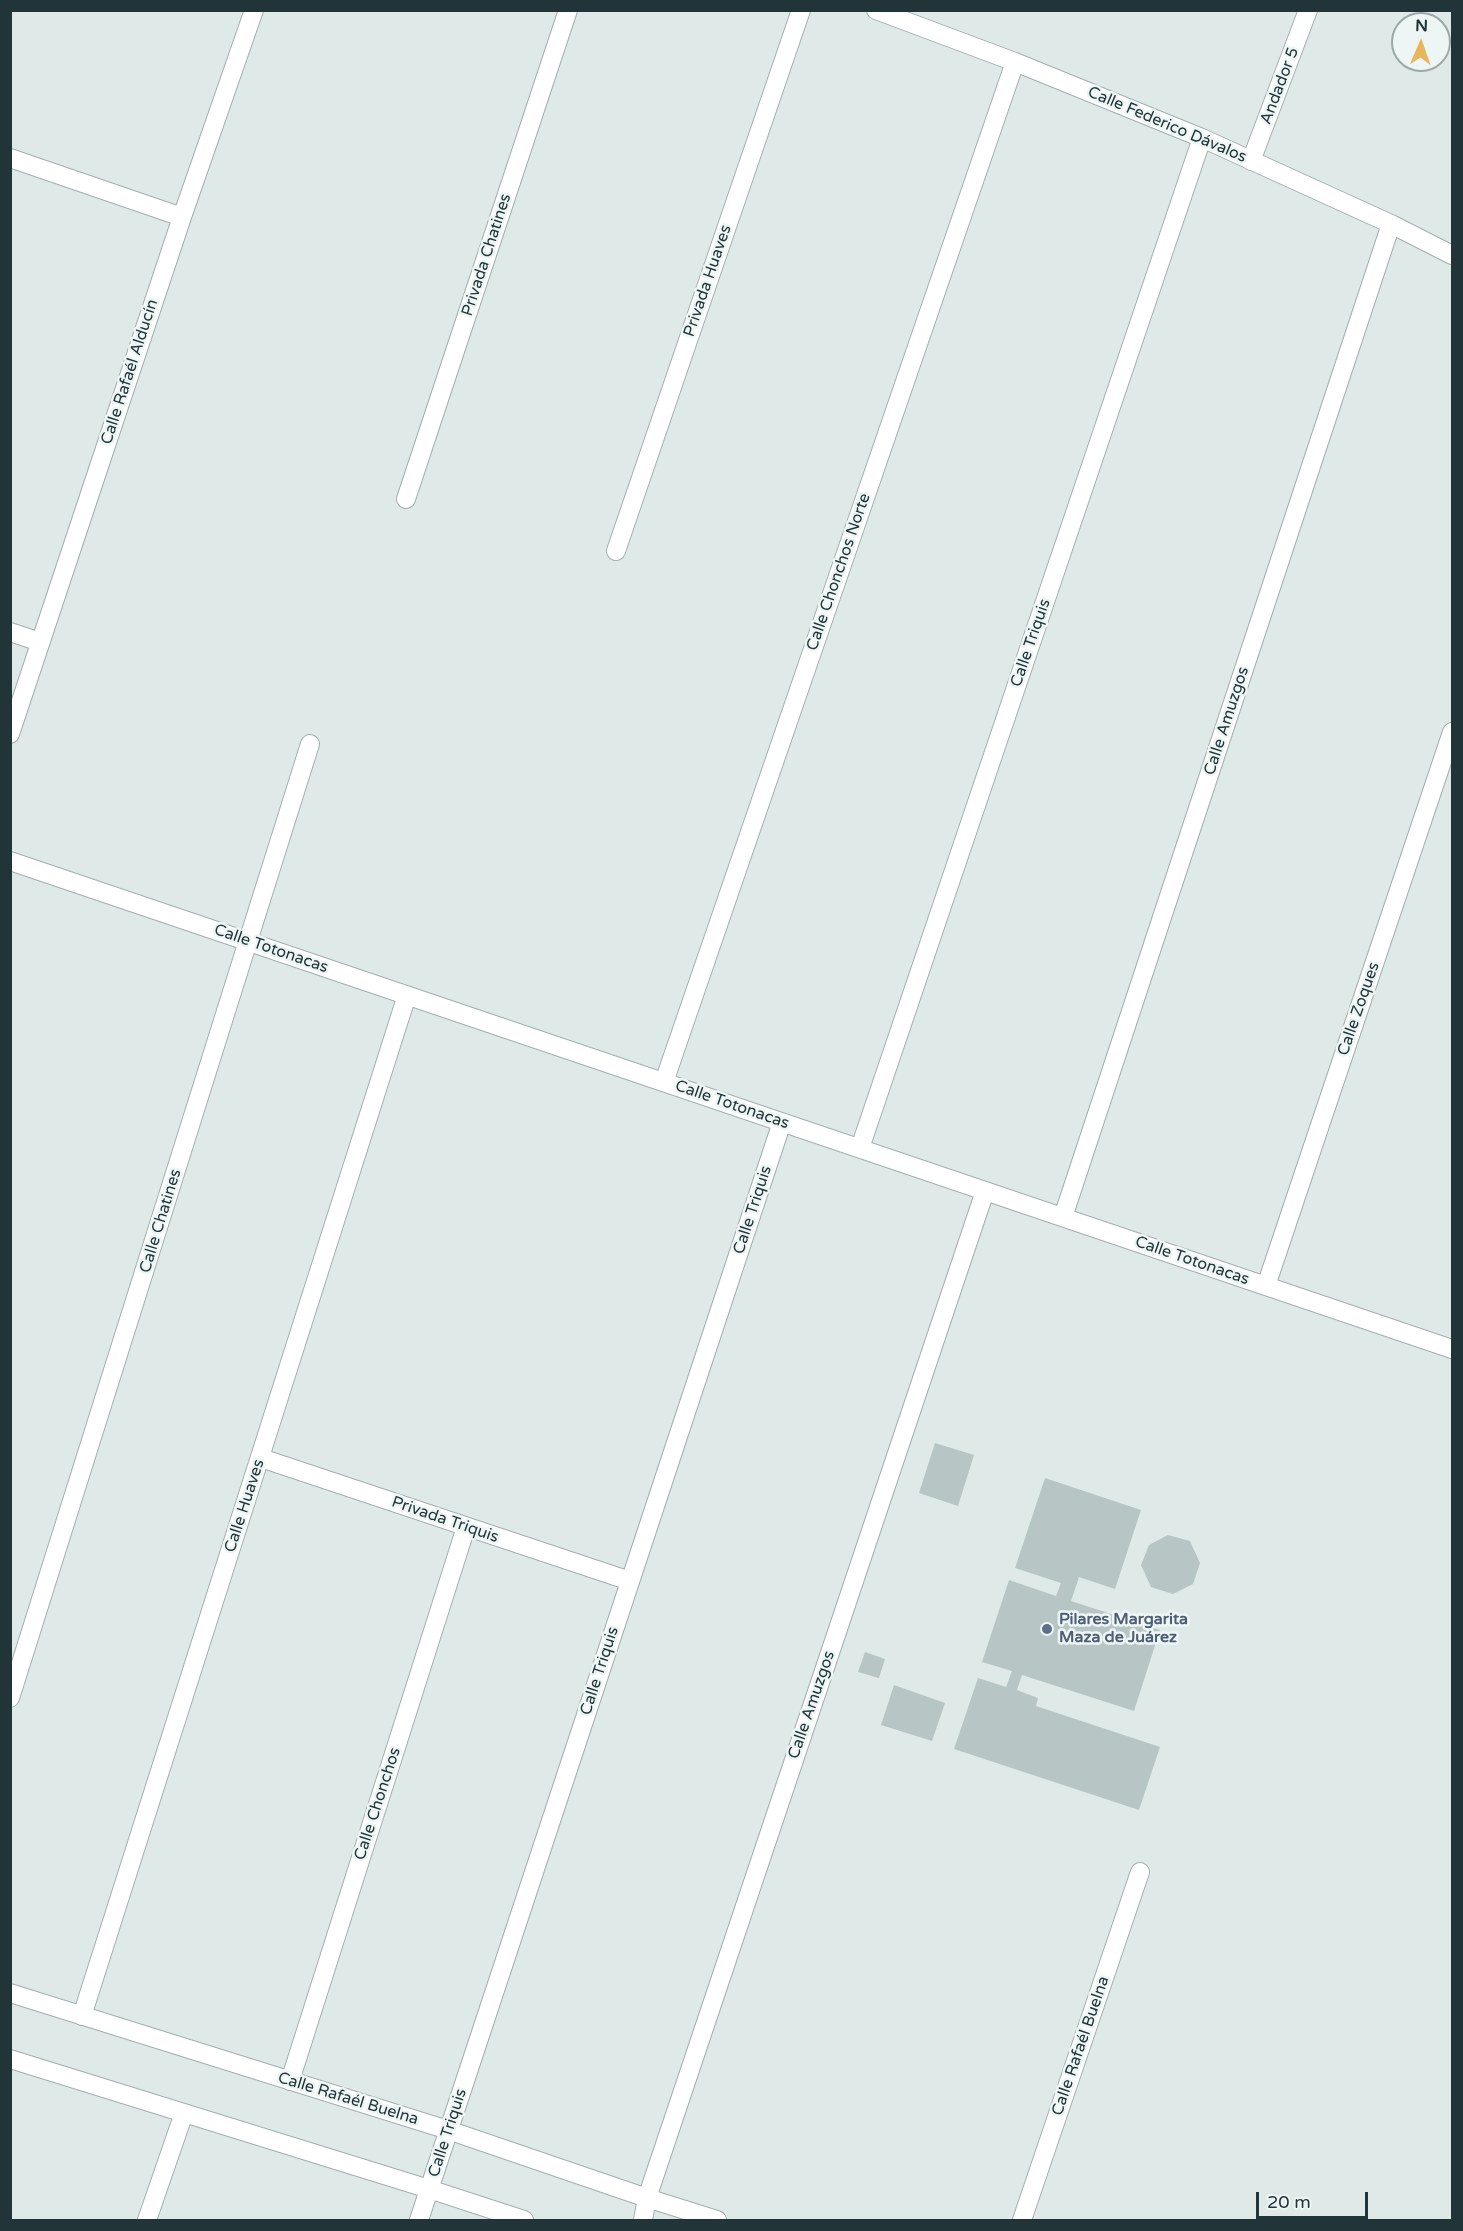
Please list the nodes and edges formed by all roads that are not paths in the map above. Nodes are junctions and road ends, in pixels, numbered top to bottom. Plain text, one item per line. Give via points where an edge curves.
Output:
1 (255, 10) edge
2 (568, 10) edge
3 (801, 10) edge
4 (876, 10) edge
5 (1308, 10) edge
6 (1015, 62) junction
7 (1202, 138) junction
8 (10, 158) edge
9 (1251, 160) junction
10 (182, 217) junction
11 (1391, 224) junction
12 (1452, 255) edge
13 (406, 499) dead end
14 (616, 551) dead end
15 (10, 632) edge
16 (40, 642) junction
17 (1452, 732) edge
18 (10, 734) edge
19 (310, 744) dead end
20 (10, 861) edge
21 (249, 941) junction
22 (407, 995) junction
23 (664, 1082) junction
24 (782, 1122) junction
25 (860, 1148) junction
26 (985, 1191) junction
27 (1063, 1217) junction
28 (1266, 1286) junction
29 (1452, 1349) edge
30 (261, 1458) junction
31 (466, 1527) junction
32 (630, 1581) junction
33 (10, 1698) edge
34 (1140, 1872) dead end
35 (10, 1993) edge
36 (82, 2016) junction
37 (10, 2059) edge
38 (290, 2081) junction
39 (184, 2113) junction
40 (448, 2130) junction
41 (429, 2189) junction
42 (646, 2198) junction
43 (147, 2220) edge
44 (419, 2220) edge
45 (524, 2220) edge
46 (643, 2220) edge
47 (717, 2220) edge
48 (1022, 2220) edge

1 - 10 street, Calle Rafaél Alducín
2 - 13 street, Privada Chatines
3 - 14 street, Privada Huaves
4 - 6 street, Calle Federico Dávalos
5 - 9 street, Andador 5
6 - 7 street, Calle Federico Dávalos
6 - 23 street, Calle Chonchos Norte
7 - 9 street, Calle Federico Dávalos
7 - 25 street, Calle Triquis
8 - 10 street
9 - 11 street, Calle Federico Dávalos
10 - 16 street, Calle Rafaél Alducín
11 - 12 street, Calle Federico Dávalos
11 - 27 street, Calle Amuzgos
15 - 16 street
16 - 18 street, Calle Rafaél Alducín
17 - 28 street, Calle Zoques
19 - 21 street, Calle Chatines
20 - 21 street, Calle Totonacas
21 - 22 street, Calle Totonacas
21 - 33 street, Calle Chatines
22 - 23 street, Calle Totonacas
22 - 30 street, Calle Huaves
23 - 24 street, Calle Totonacas
24 - 25 street, Calle Totonacas
24 - 32 street, Calle Triquis
25 - 26 street, Calle Totonacas
26 - 27 street, Calle Totonacas
26 - 42 street, Calle Amuzgos
27 - 28 street, Calle Totonacas
28 - 29 street, Calle Totonacas
30 - 31 street, Privada Triquis
30 - 36 street, Calle Huaves
31 - 32 street, Privada Triquis
31 - 38 street, Calle Chonchos
32 - 40 street, Calle Triquis
34 - 48 street, Calle Rafaél Buelna
35 - 36 street, Calle Rafaél Buelna
36 - 38 street, Calle Rafaél Buelna
37 - 39 street
38 - 40 street, Calle Rafaél Buelna
39 - 41 street
39 - 43 street
40 - 41 street, Calle Triquis
40 - 42 street, Calle Rafaél Buelna
41 - 44 street, Calle Triquis
41 - 45 street
42 - 46 street, Calle Amuzgos
42 - 47 street, Calle Rafaél Buelna

